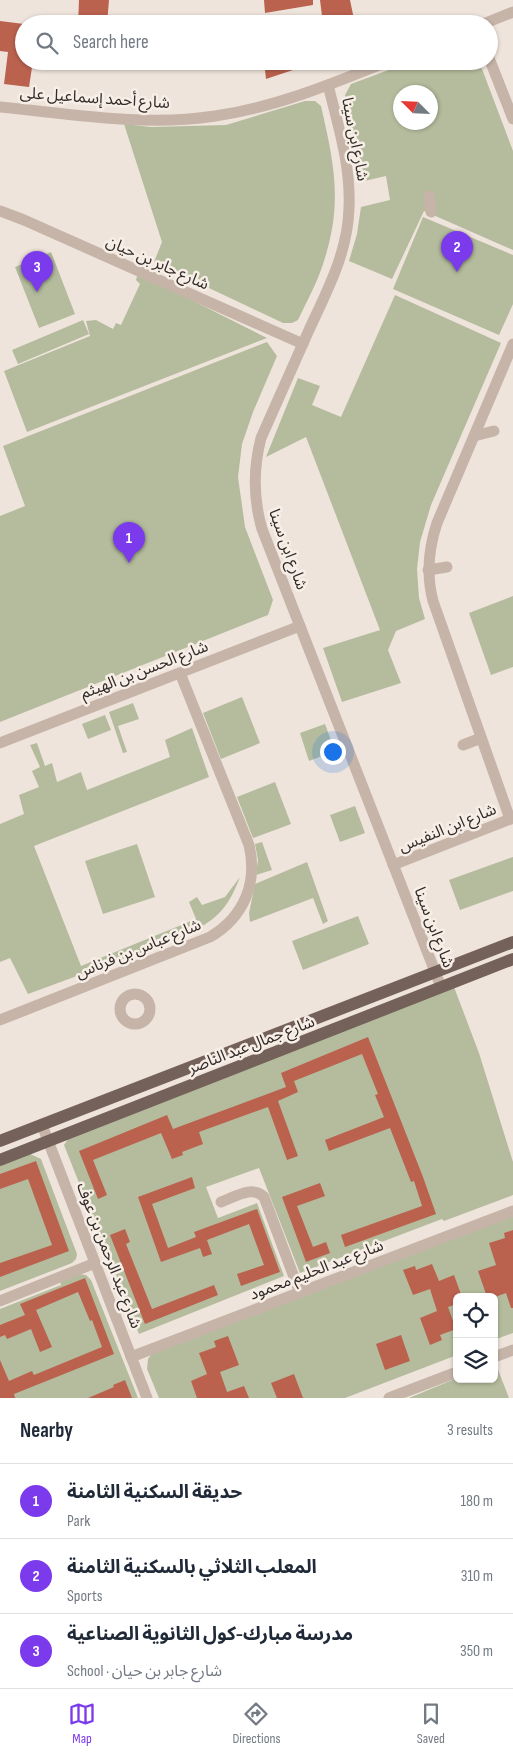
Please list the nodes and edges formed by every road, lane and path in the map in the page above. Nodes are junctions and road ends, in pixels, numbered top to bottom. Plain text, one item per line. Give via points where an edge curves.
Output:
1 (513, 12) edge
2 (498, 18) edge
3 (366, 70) edge
4 (494, 70) edge
5 (328, 85) junction
6 (0, 107) edge
7 (513, 119) edge
8 (429, 196) dead end
9 (0, 211) edge
10 (431, 212) dead end
11 (303, 344) junction
12 (513, 344) edge
13 (494, 431) dead end
14 (474, 436) junction
15 (447, 567) dead end
16 (428, 570) junction
17 (300, 626) junction
18 (180, 672) junction
19 (481, 738) junction
20 (0, 743) edge
21 (463, 745) dead end
22 (512, 819) edge
23 (393, 865) junction
24 (513, 942) edge
25 (513, 959) edge
26 (435, 972) junction
27 (441, 987) junction
28 (0, 1020) edge
29 (42, 1125) junction
30 (0, 1141) edge
31 (48, 1141) junction
32 (0, 1160) edge
33 (222, 1202) dead end
34 (513, 1211) edge
35 (95, 1263) junction
36 (300, 1293) junction
37 (0, 1301) edge
38 (513, 1350) edge
39 (498, 1356) edge
40 (132, 1357) junction
41 (453, 1374) edge
42 (147, 1398) edge
43 (389, 1398) edge

1 - 2 street
3 - 5 street, شارع أحمد إسماعيل على
4 - 7 street
5 - 6 street, شارع أحمد إسماعيل على via 267,106 188,119 135,120
5 - 11 street, شارع ابن سينا via 345,157 349,210 340,258
8 - 10 street
9 - 11 street, شارع جابر بن حيان
11 - 17 street, شارع ابن سينا via 261,438 255,478 256,504 262,529
12 - 14 street
13 - 14 street
14 - 16 street via 435,530
15 - 16 street
16 - 19 street via 433,601
17 - 18 street, شارع الحسن بن الهيثم
17 - 23 street, شارع ابن سينا
18 - 20 street, شارع الحسن بن الهيثم
18 - 28 street, شارع عباس بن فرناس via 249,845 252,875 244,903 233,919 210,937
19 - 21 street
19 - 22 street
22 - 23 street, شارع ابن النفيس
23 - 26 street, شارع ابن سينا
24 - 26 main road, شارع جمال عبد الناصر
25 - 27 main road, شارع جمال عبد الناصر
26 - 27 street, شارع ابن سينا
26 - 29 main road, شارع جمال عبد الناصر
27 - 31 main road, شارع جمال عبد الناصر
29 - 30 main road, شارع جمال عبد الناصر
29 - 31 street, شارع عبد الرحمن بن عوف
31 - 32 main road, شارع جمال عبد الناصر
31 - 35 street, شارع عبد الرحمن بن عوف
33 - 36 street via 252,1191 264,1197
34 - 36 street, شارع عبد الحليم محمود
35 - 37 street
35 - 40 street, شارع عبد الرحمن بن عوف
36 - 40 street, شارع عبد الحليم محمود
38 - 39 street
40 - 42 street, شارع عبد الرحمن بن عوف
41 - 43 street

